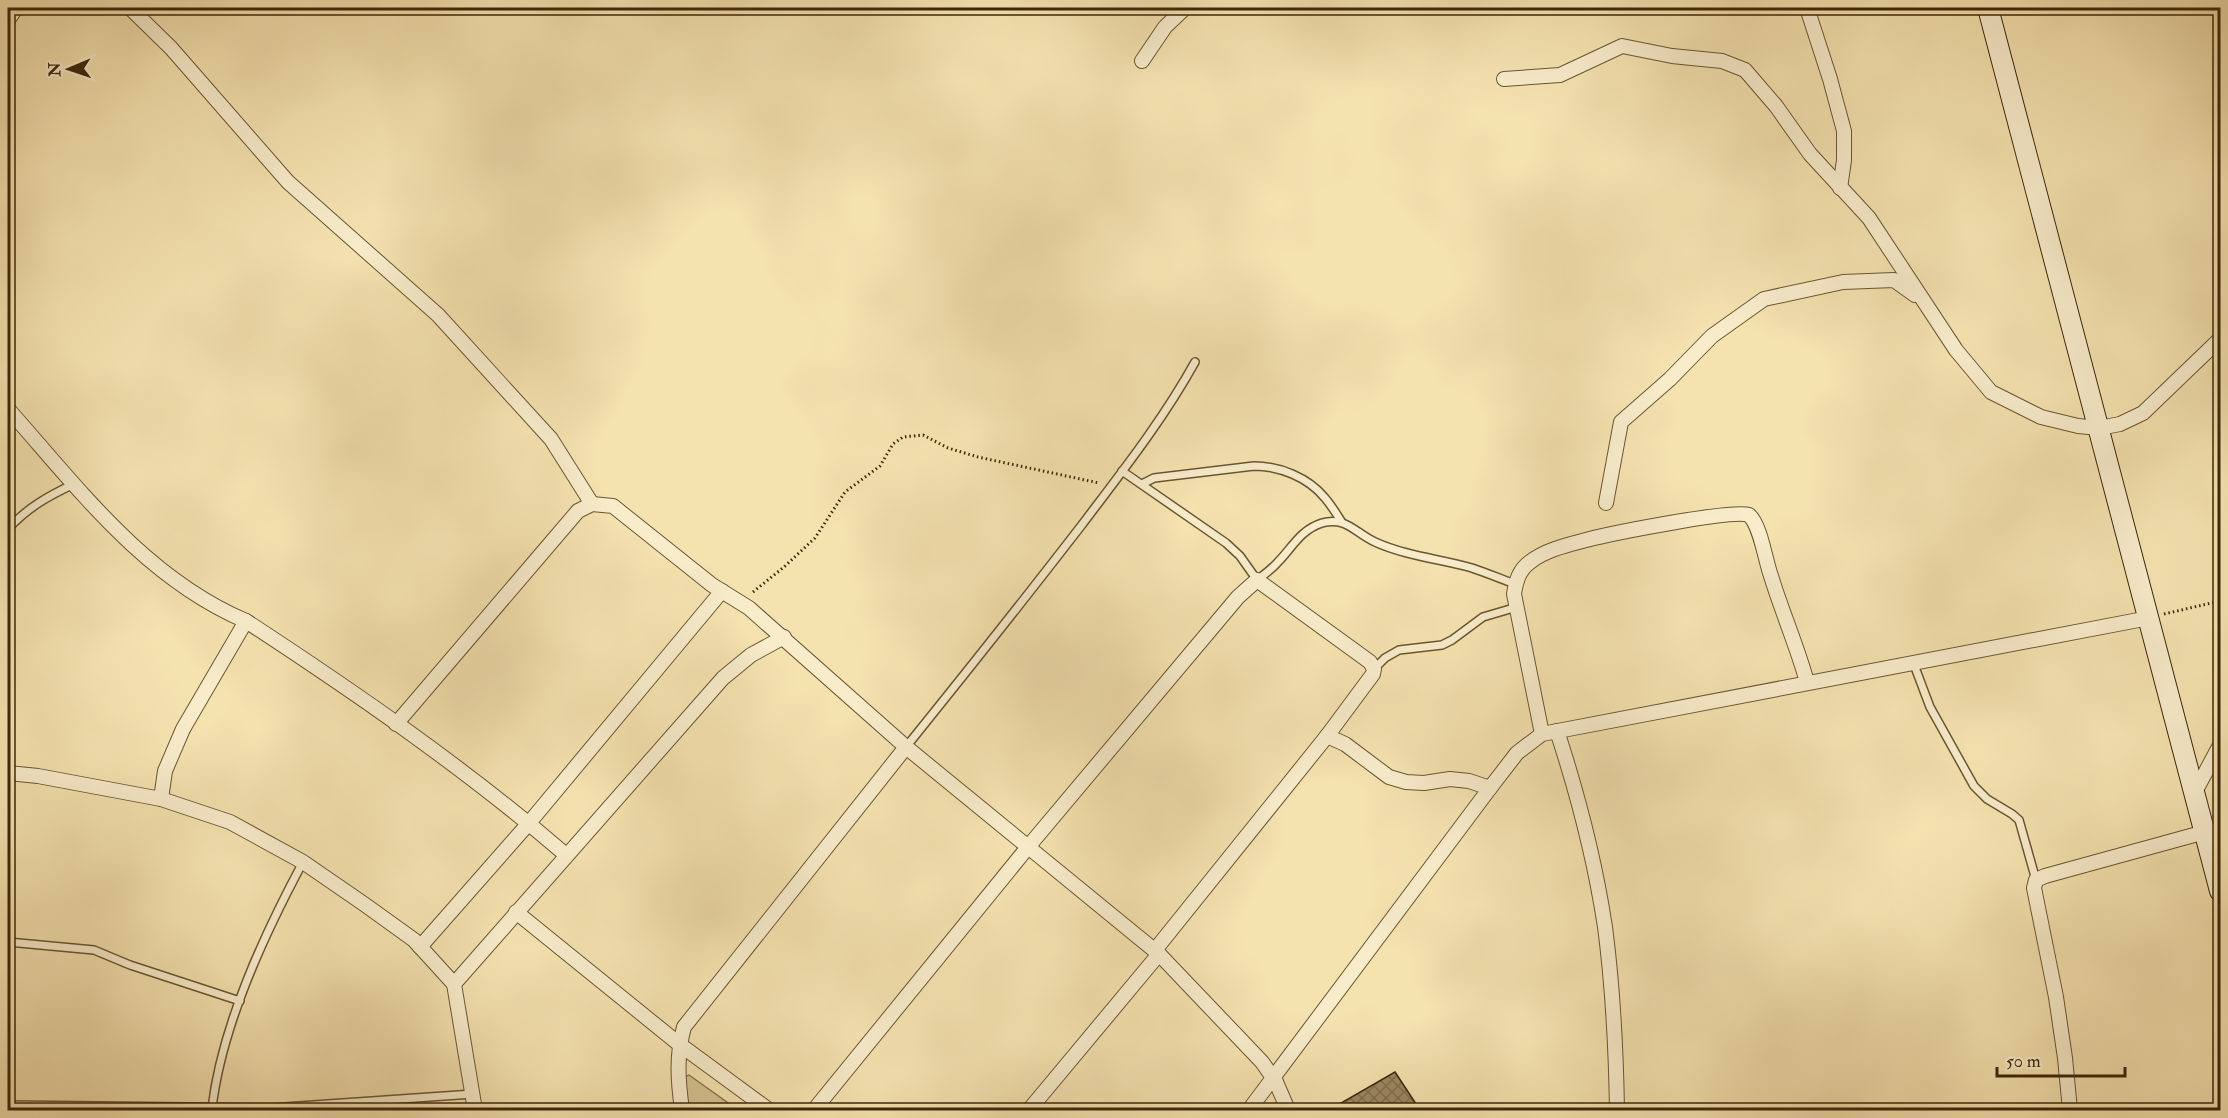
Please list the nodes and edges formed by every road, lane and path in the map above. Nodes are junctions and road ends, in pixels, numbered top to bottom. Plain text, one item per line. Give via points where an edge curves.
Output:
1 (16, 8) edge
2 (130, 8) edge
3 (1185, 8) edge
4 (1807, 8) edge
5 (1988, 8) edge
6 (8, 20) edge
7 (1142, 61) dead end
8 (1504, 79) dead end
9 (1840, 188) junction
10 (1923, 301) junction
11 (2220, 339) edge
12 (1196, 362) dead end
13 (8, 409) edge
14 (2099, 428) junction
15 (1122, 471) junction
16 (74, 484) junction
17 (1142, 484) junction
18 (1109, 489) junction
19 (1606, 503) dead end
20 (592, 504) junction
21 (1341, 521) junction
22 (8, 529) edge
23 (1257, 580) junction
24 (1515, 584) junction
25 (722, 591) junction
26 (2220, 601) edge
27 (740, 602) junction
28 (1517, 607) junction
29 (2149, 618) junction
30 (246, 621) junction
31 (783, 638) junction
32 (1913, 662) junction
33 (1374, 669) junction
34 (1807, 682) junction
35 (396, 724) junction
36 (1557, 731) junction
37 (1542, 734) junction
38 (1327, 736) junction
39 (2220, 745) edge
40 (906, 747) junction
41 (8, 773) edge
42 (1490, 788) junction
43 (2195, 792) junction
44 (161, 799) junction
45 (529, 823) junction
46 (2205, 832) junction
47 (1028, 847) junction
48 (566, 855) junction
49 (303, 862) junction
50 (2036, 880) junction
51 (2220, 891) edge
52 (516, 912) junction
53 (8, 942) edge
54 (420, 947) junction
55 (1157, 952) junction
56 (454, 984) junction
57 (240, 1001) junction
58 (679, 1044) junction
59 (1273, 1078) junction
60 (473, 1094) junction
61 (8, 1105) edge
62 (212, 1108) edge
63 (475, 1110) edge
64 (682, 1110) edge
65 (769, 1110) edge
66 (814, 1110) edge
67 (1029, 1110) edge
68 (1249, 1110) edge
69 (1288, 1110) edge
70 (1617, 1110) edge
71 (2070, 1110) edge

1 - 6 street
2 - 20 street via 171,48 288,182 438,315 550,439
3 - 7 street via 1165,27
4 - 9 street via 1844,131
5 - 14 street
8 - 9 street via 1560,75 1622,46 1722,61 1745,70
9 - 10 street via 1869,218
10 - 14 street via 1991,392 2041,417
10 - 19 street via 1894,280 1843,282 1764,299 1712,336 1621,422
11 - 14 street via 2143,413
12 - 15 lane
13 - 16 street
14 - 29 street
15 - 17 lane
15 - 18 lane
16 - 22 lane via 44,498
16 - 30 street via 135,549 166,575 200,599
17 - 21 lane via 1154,478 1266,466 1302,480 1324,496
17 - 23 lane via 1226,543
18 - 27 path via 978,457 922,435 903,437 893,444 880,466 845,492 814,538
18 - 40 lane
20 - 25 street via 613,506
20 - 35 street via 578,511
21 - 23 lane via 1307,530
21 - 24 lane via 1373,542 1392,549 1471,568
23 - 33 street via 1370,662
23 - 47 street via 1238,597
24 - 28 street
24 - 34 street via 1530,562 1566,546 1609,535 1745,514 1756,524
25 - 27 street
25 - 45 street
26 - 29 path
27 - 31 street
28 - 33 lane via 1483,617 1442,645 1399,650
28 - 37 street
29 - 32 street
29 - 43 street
30 - 35 street
30 - 44 street via 183,729 165,771
31 - 40 street
31 - 48 street via 751,654 723,678
32 - 34 street
32 - 50 lane via 1930,707 1974,786 2019,820
33 - 38 street
34 - 36 street
35 - 45 street
36 - 37 street
36 - 70 street via 1583,822 1605,927
37 - 42 street via 1517,753
38 - 42 street via 1345,744 1389,777 1424,783 1469,781
38 - 55 street
39 - 43 street
40 - 47 street
40 - 58 street via 684,1027
41 - 44 street
42 - 59 street
43 - 46 street
44 - 49 street via 230,822
45 - 48 street
45 - 54 street
46 - 50 street
46 - 51 street
47 - 55 street
47 - 66 street
48 - 52 street
49 - 54 street
49 - 57 lane via 276,913
50 - 71 street via 2034,888 2056,997
52 - 56 street
52 - 58 street
53 - 57 lane via 94,950
54 - 56 street
55 - 59 street
55 - 67 street
56 - 60 street
57 - 62 lane via 222,1054
58 - 64 street via 677,1070
58 - 65 street
59 - 68 street
59 - 69 street
60 - 62 lane via 270,1108
60 - 63 street
61 - 62 lane

